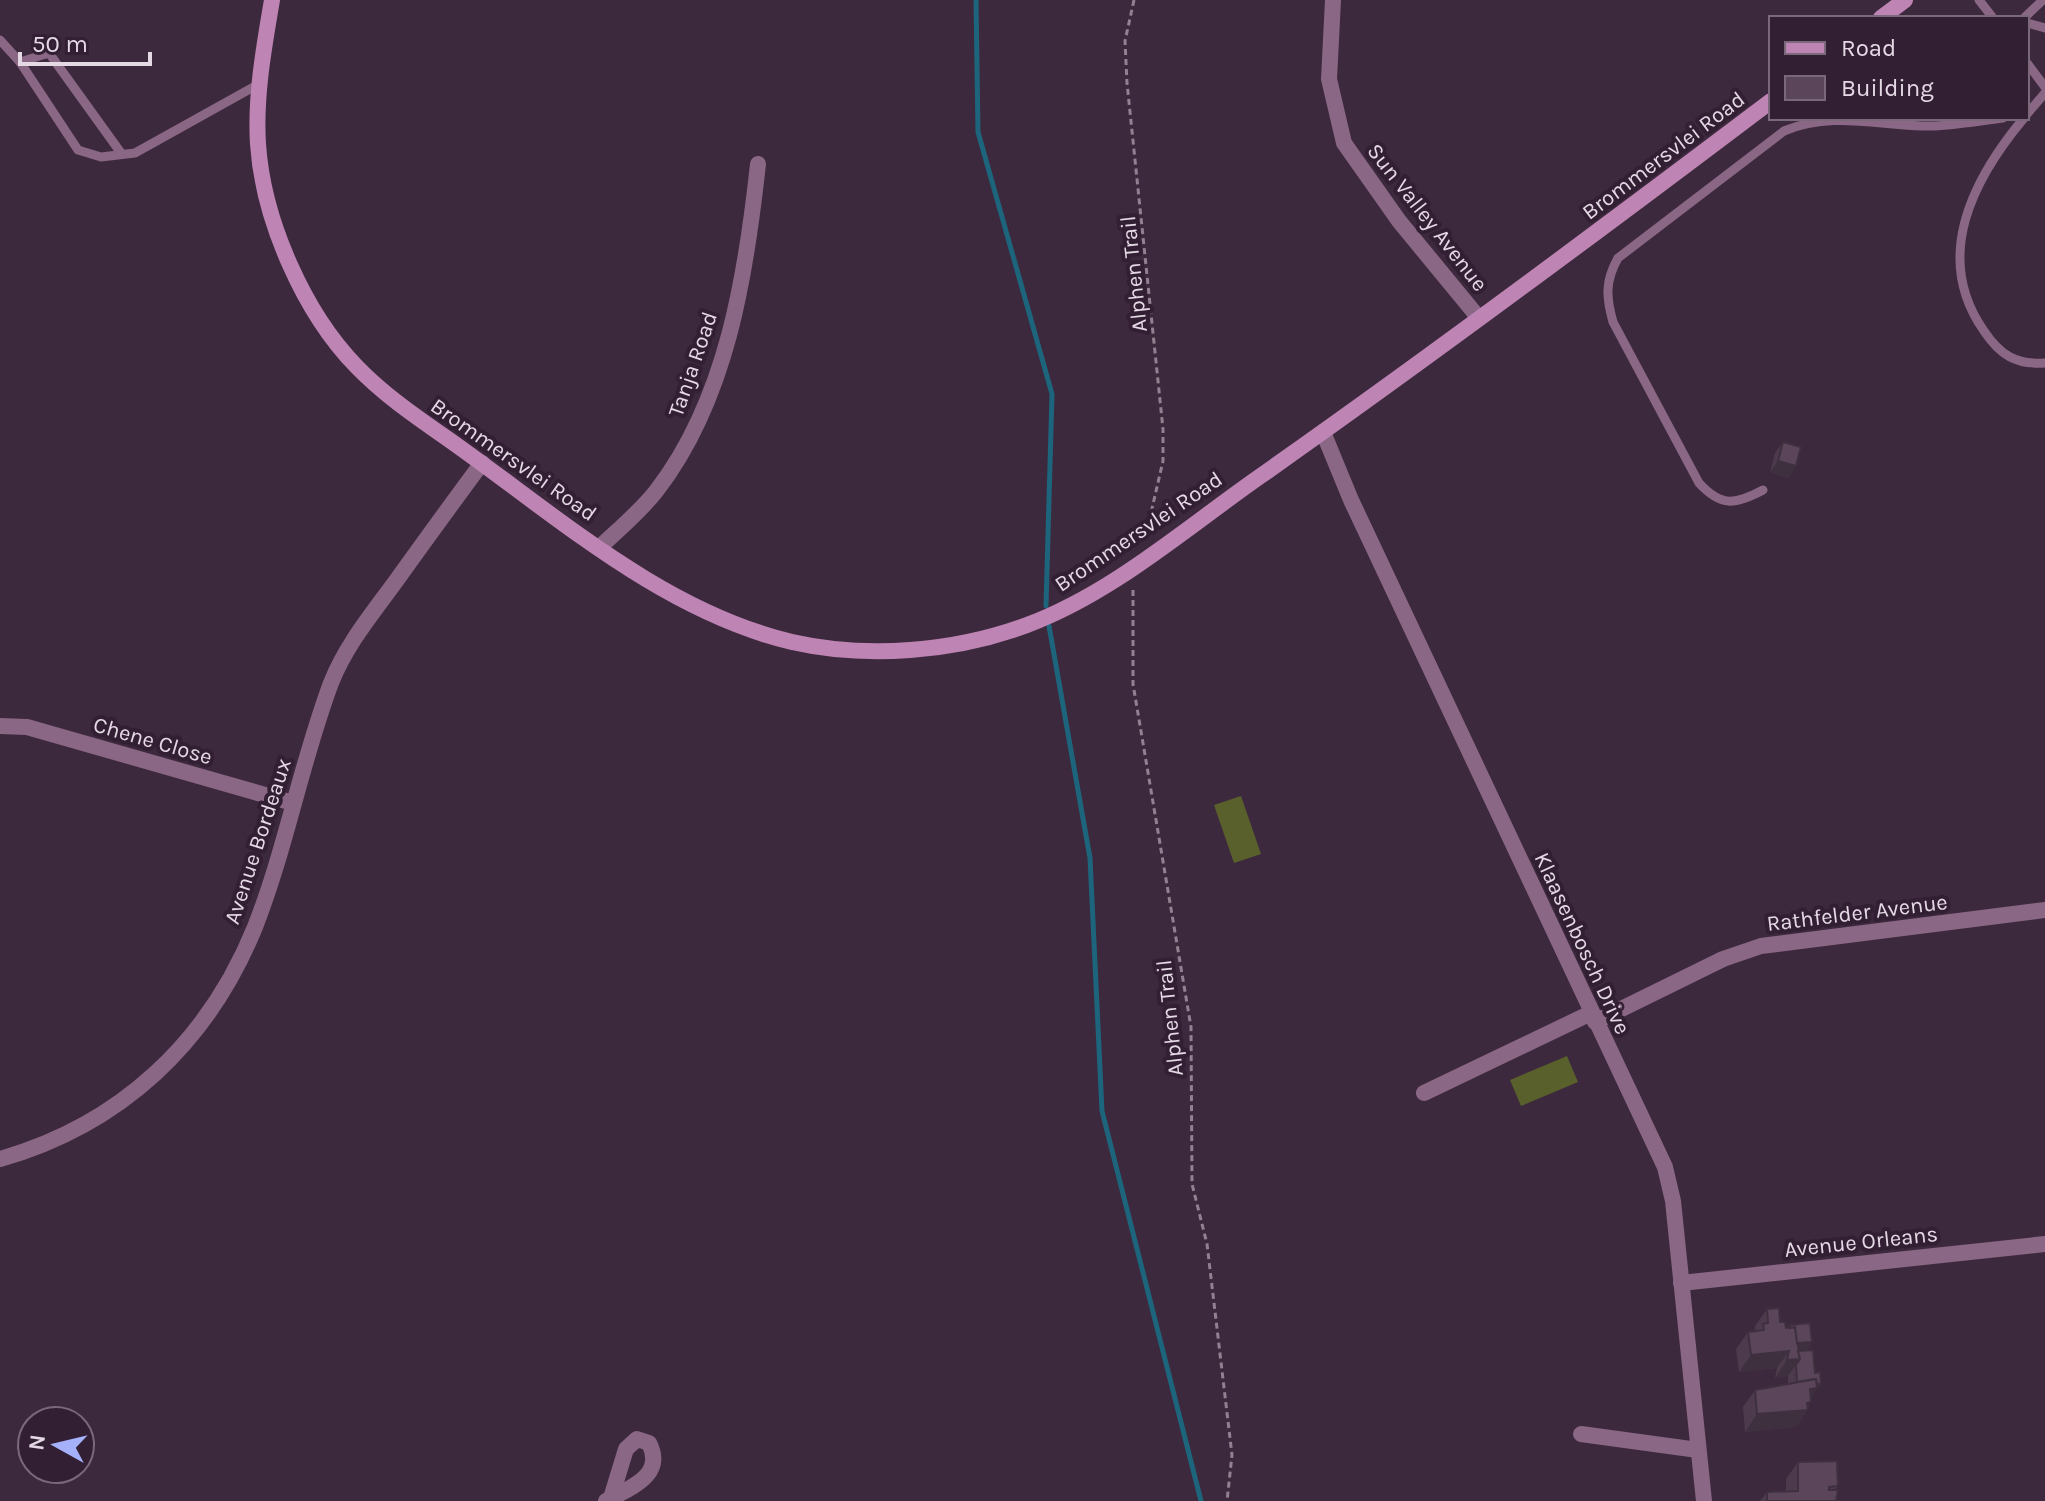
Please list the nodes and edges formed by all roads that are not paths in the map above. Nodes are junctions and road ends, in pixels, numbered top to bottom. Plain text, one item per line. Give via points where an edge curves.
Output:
1 (272, 0) edge
2 (1333, 0) edge
3 (1905, 0) edge
4 (1979, 0) edge
5 (2043, 0) edge
6 (1884, 16) edge
7 (1991, 16) edge
8 (2026, 16) edge
9 (0, 40) edge
10 (20, 62) junction
11 (2029, 66) edge
12 (259, 84) junction
13 (2045, 90) edge
14 (1769, 102) edge
15 (2029, 111) edge
16 (1835, 120) edge
17 (1862, 120) edge
18 (1986, 120) edge
19 (2023, 120) edge
20 (121, 153) junction
21 (758, 164) dead end
22 (1478, 317) junction
23 (2045, 363) edge
24 (1323, 432) junction
25 (482, 463) junction
26 (1763, 490) dead end
27 (600, 547) junction
28 (0, 726) edge
29 (293, 803) junction
30 (2045, 910) edge
31 (1593, 1018) junction
32 (1424, 1093) dead end
33 (0, 1159) edge
34 (2045, 1244) edge
35 (1681, 1283) junction
36 (1581, 1434) dead end
37 (1698, 1450) junction
38 (1704, 1501) edge

1 - 12 street, Brommersvlei Road
2 - 22 street, Sun Valley Avenue via 1329,79 1344,143 1399,221
3 - 6 street
4 - 7 lane
5 - 8 lane
9 - 10 lane
10 - 20 lane via 78,150 101,157
10 - 20 lane via 49,53
11 - 13 lane
12 - 20 lane via 135,153
12 - 25 street, Brommersvlei Road via 258,147 266,185 277,231 309,301 357,367
13 - 15 lane
14 - 22 street, Brommersvlei Road
16 - 26 lane via 1806,122 1784,131 1618,258 1607,284 1613,322 1699,483 1713,498 1726,501 1745,500
17 - 18 lane via 1933,126
19 - 23 lane via 1979,180 1959,253 1971,313 1989,339 2006,358
21 - 27 street, Tanja Road via 749,248 725,348 697,426 656,491
22 - 24 street, Brommersvlei Road
24 - 27 street, Brommersvlei Road via 1099,589 1024,626 951,645 879,652 794,642 750,630 683,601
24 - 31 street, Klaasenbosch Drive
25 - 27 street, Brommersvlei Road
25 - 29 street, Avenue Bordeaux via 354,638 332,682
28 - 29 street, Chene Close via 27,727
29 - 33 street, Avenue Bordeaux via 255,927 222,992 183,1047 139,1091 86,1125
30 - 31 street, Rathfelder Avenue via 1761,946
31 - 32 street, Rathfelder Avenue
31 - 35 street, Klaasenbosch Drive via 1665,1167
34 - 35 street, Avenue Orleans
35 - 37 street, Klaasenbosch Drive
36 - 37 street
37 - 38 street, Klaasenbosch Drive

